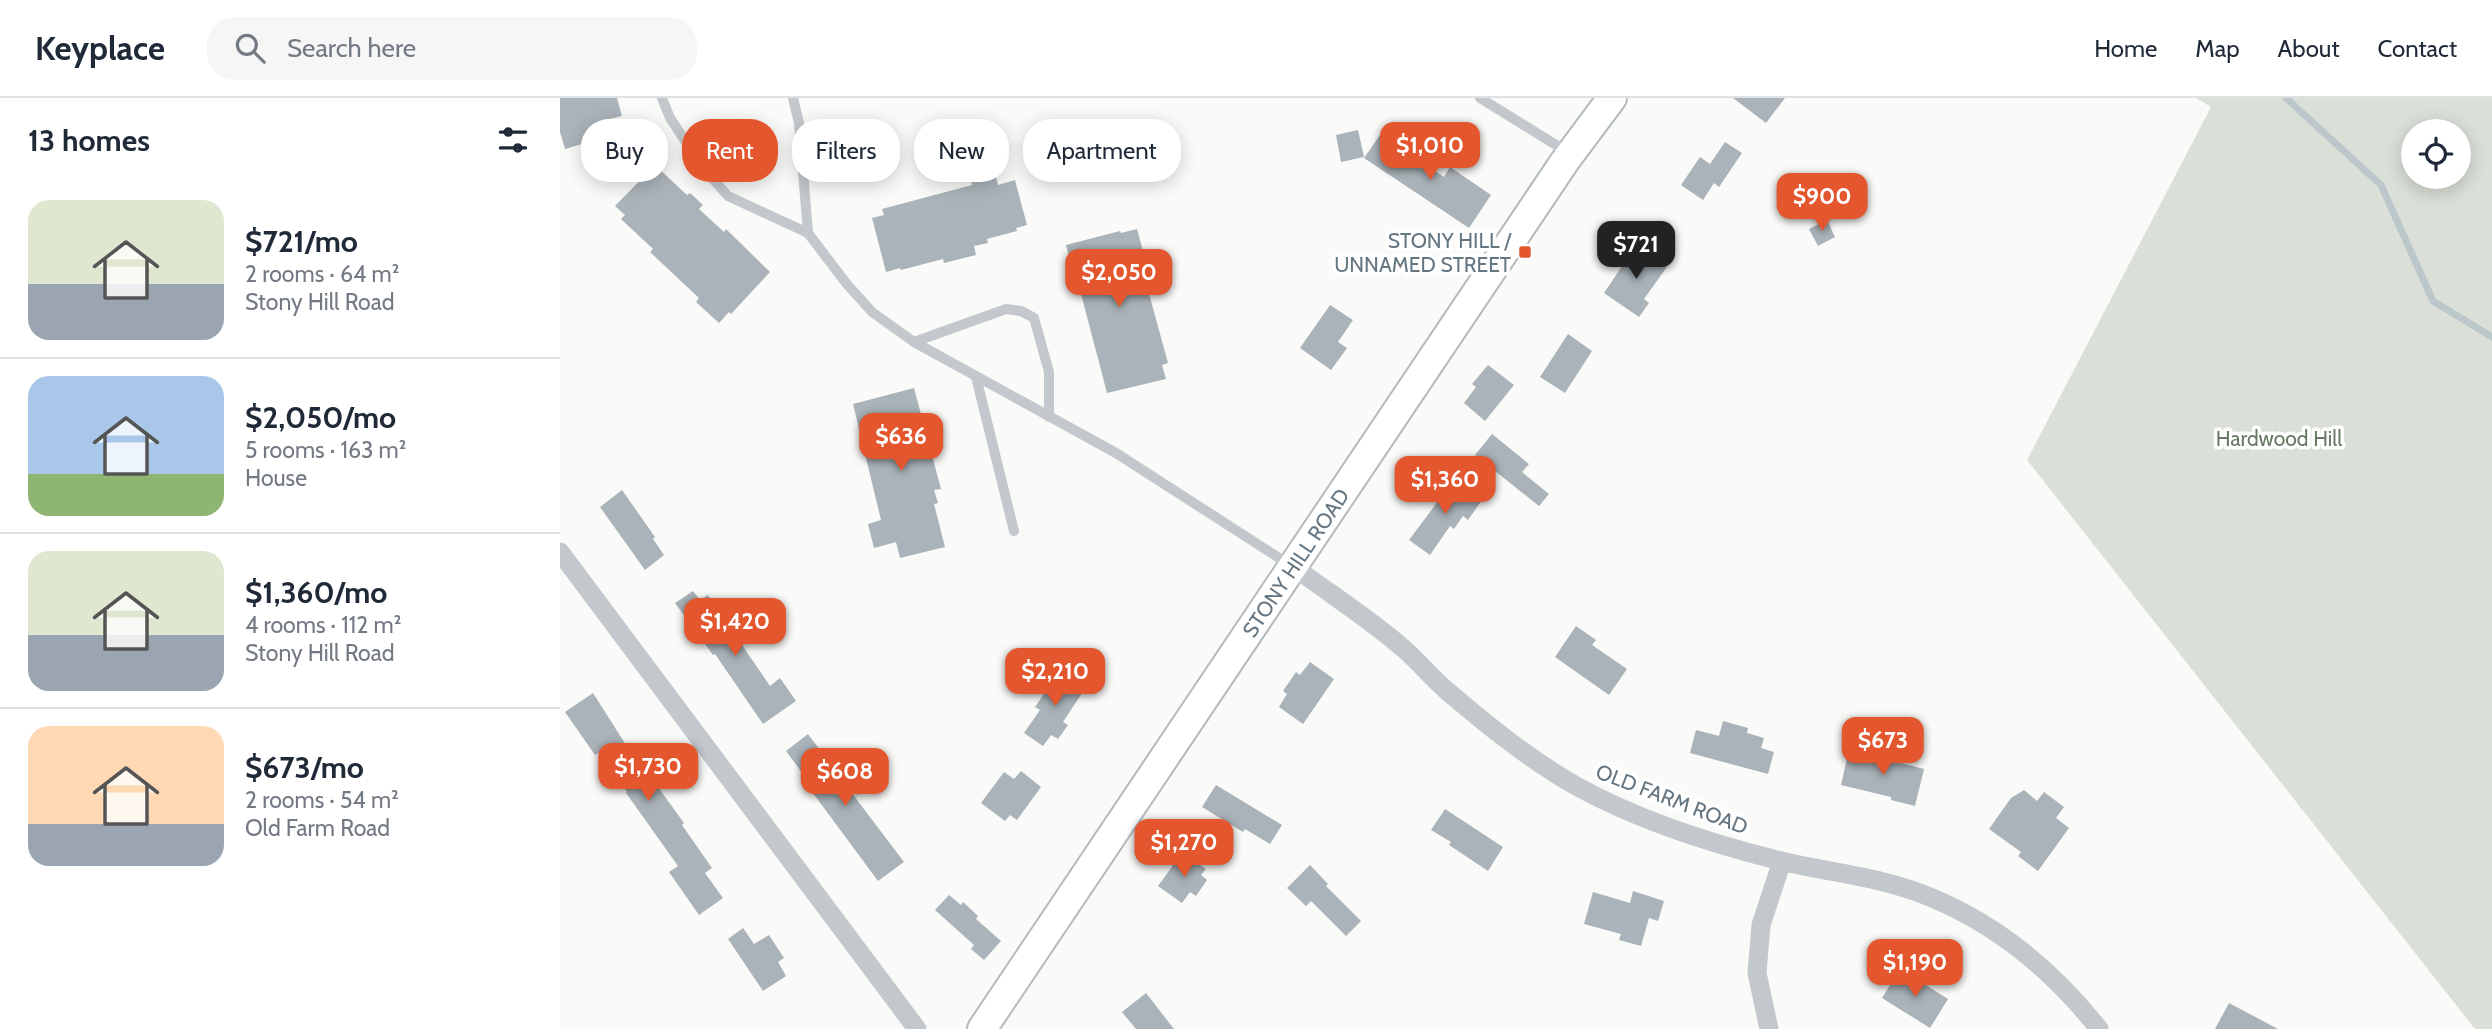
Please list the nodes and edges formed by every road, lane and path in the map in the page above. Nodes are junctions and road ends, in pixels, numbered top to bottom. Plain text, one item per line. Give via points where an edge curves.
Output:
1 (662, 98) edge
2 (793, 98) edge
3 (1480, 98) edge
4 (1612, 98) edge
5 (1570, 154) junction
6 (808, 233) junction
7 (914, 342) junction
8 (976, 377) junction
9 (1049, 417) junction
10 (1014, 531) dead end
11 (560, 552) edge
12 (1294, 568) junction
13 (1782, 861) junction
14 (917, 1029) edge
15 (982, 1029) edge
16 (1769, 1029) edge
17 (2099, 1029) edge

1 - 6 lane via 704,169 728,196
2 - 6 lane
3 - 5 lane
4 - 5 main road, STONY HILL ROAD
5 - 12 main road, STONY HILL ROAD
6 - 7 lane via 872,312
7 - 8 lane
7 - 9 lane via 1006,309 1034,318 1049,372
8 - 9 lane
8 - 10 lane
9 - 12 lane via 1116,453
11 - 14 street
12 - 13 street, OLD FARM ROAD via 1404,649 1493,729 1579,787 1712,842
12 - 15 main road, STONY HILL ROAD
13 - 16 street via 1761,925 1758,973
13 - 17 street, OLD FARM ROAD via 1902,887 1967,915 2043,967

